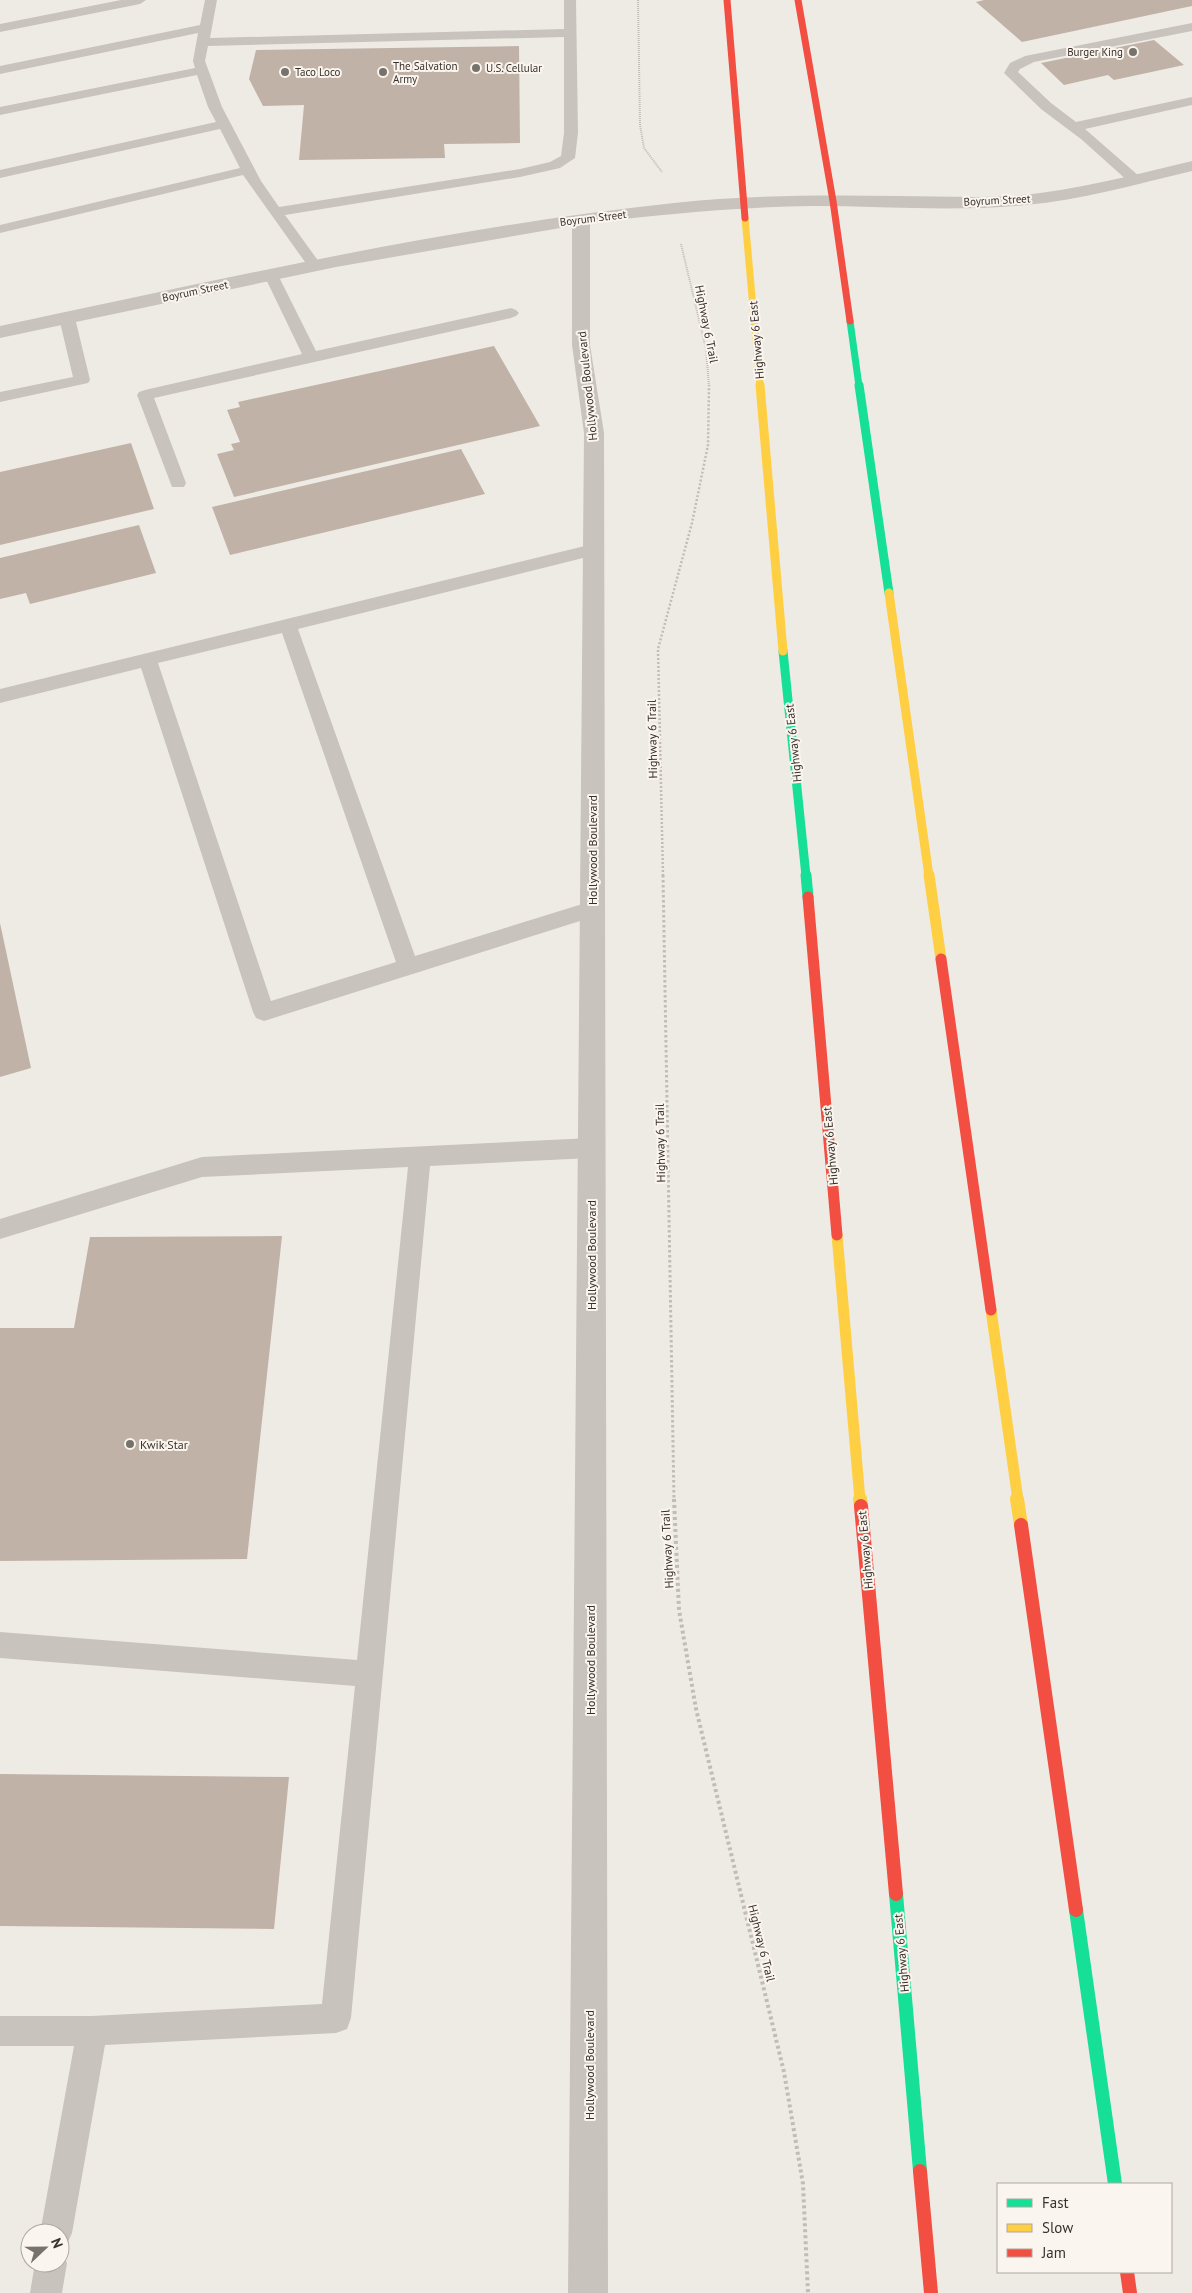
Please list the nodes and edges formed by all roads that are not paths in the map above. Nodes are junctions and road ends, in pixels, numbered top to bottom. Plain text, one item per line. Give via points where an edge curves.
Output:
1 (140, 0) edge
2 (211, 0) edge
3 (570, 0) edge
4 (727, 0) edge
5 (798, 0) edge
6 (1192, 27) edge
7 (0, 28) edge
8 (205, 28) junction
9 (571, 32) junction
10 (202, 42) junction
11 (0, 70) edge
12 (202, 70) junction
13 (1192, 101) edge
14 (0, 111) edge
15 (224, 124) junction
16 (1074, 127) junction
17 (1192, 166) edge
18 (247, 170) junction
19 (0, 174) edge
20 (1134, 179) junction
21 (833, 201) junction
22 (745, 203) junction
23 (275, 212) junction
24 (581, 218) junction
25 (0, 229) edge
26 (315, 266) junction
27 (270, 275) junction
28 (511, 313) dead end
29 (67, 318) junction
30 (0, 332) edge
31 (311, 357) junction
32 (0, 397) edge
33 (178, 483) dead end
34 (593, 550) junction
35 (288, 625) junction
36 (148, 660) junction
37 (0, 696) edge
38 (592, 909) junction
39 (409, 968) junction
40 (591, 1148) junction
41 (420, 1156) junction
42 (0, 1230) edge
43 (0, 1645) edge
44 (369, 1674) junction
45 (0, 2031) edge
46 (92, 2031) junction
47 (1115, 2183) edge
48 (58, 2223) edge
49 (49, 2273) edge
50 (1127, 2273) edge
51 (46, 2293) edge
52 (588, 2293) edge
53 (930, 2293) edge
54 (1130, 2293) edge

1 - 7 lane
2 - 8 lane
3 - 9 lane
4 - 22 main road, Highway 6 East
5 - 21 main road
6 - 16 lane via 1030,59 1015,66 1011,72 1017,80
8 - 10 lane
8 - 11 lane
9 - 10 lane
9 - 23 lane via 568,158 555,165 520,173
10 - 12 lane via 199,61
12 - 14 lane
12 - 15 lane
13 - 16 lane
15 - 18 lane
15 - 19 lane
16 - 20 lane
17 - 20 street, Boyrum Street
18 - 23 lane
18 - 25 lane
20 - 21 street, Boyrum Street via 1027,200
21 - 22 street, Boyrum Street
21 - 47 main road
22 - 24 street, Boyrum Street
22 - 53 main road, Highway 6 East via 771,528 804,856
23 - 26 lane
24 - 26 street, Boyrum Street
24 - 34 street, Hollywood Boulevard via 581,345 594,433
26 - 27 street, Boyrum Street
27 - 29 street, Boyrum Street
27 - 31 lane
28 - 31 lane
29 - 30 street, Boyrum Street
29 - 32 lane via 82,380
31 - 33 lane via 145,394
34 - 35 lane
34 - 38 street, Hollywood Boulevard
35 - 36 lane
35 - 39 lane
36 - 37 lane
36 - 39 lane via 264,1012
38 - 39 lane
38 - 40 street, Hollywood Boulevard
40 - 41 lane
40 - 52 street, Hollywood Boulevard
41 - 42 lane via 202,1167
41 - 44 lane
43 - 44 lane
44 - 46 lane via 336,2018
45 - 46 lane
46 - 48 lane
49 - 51 lane
50 - 54 main road

